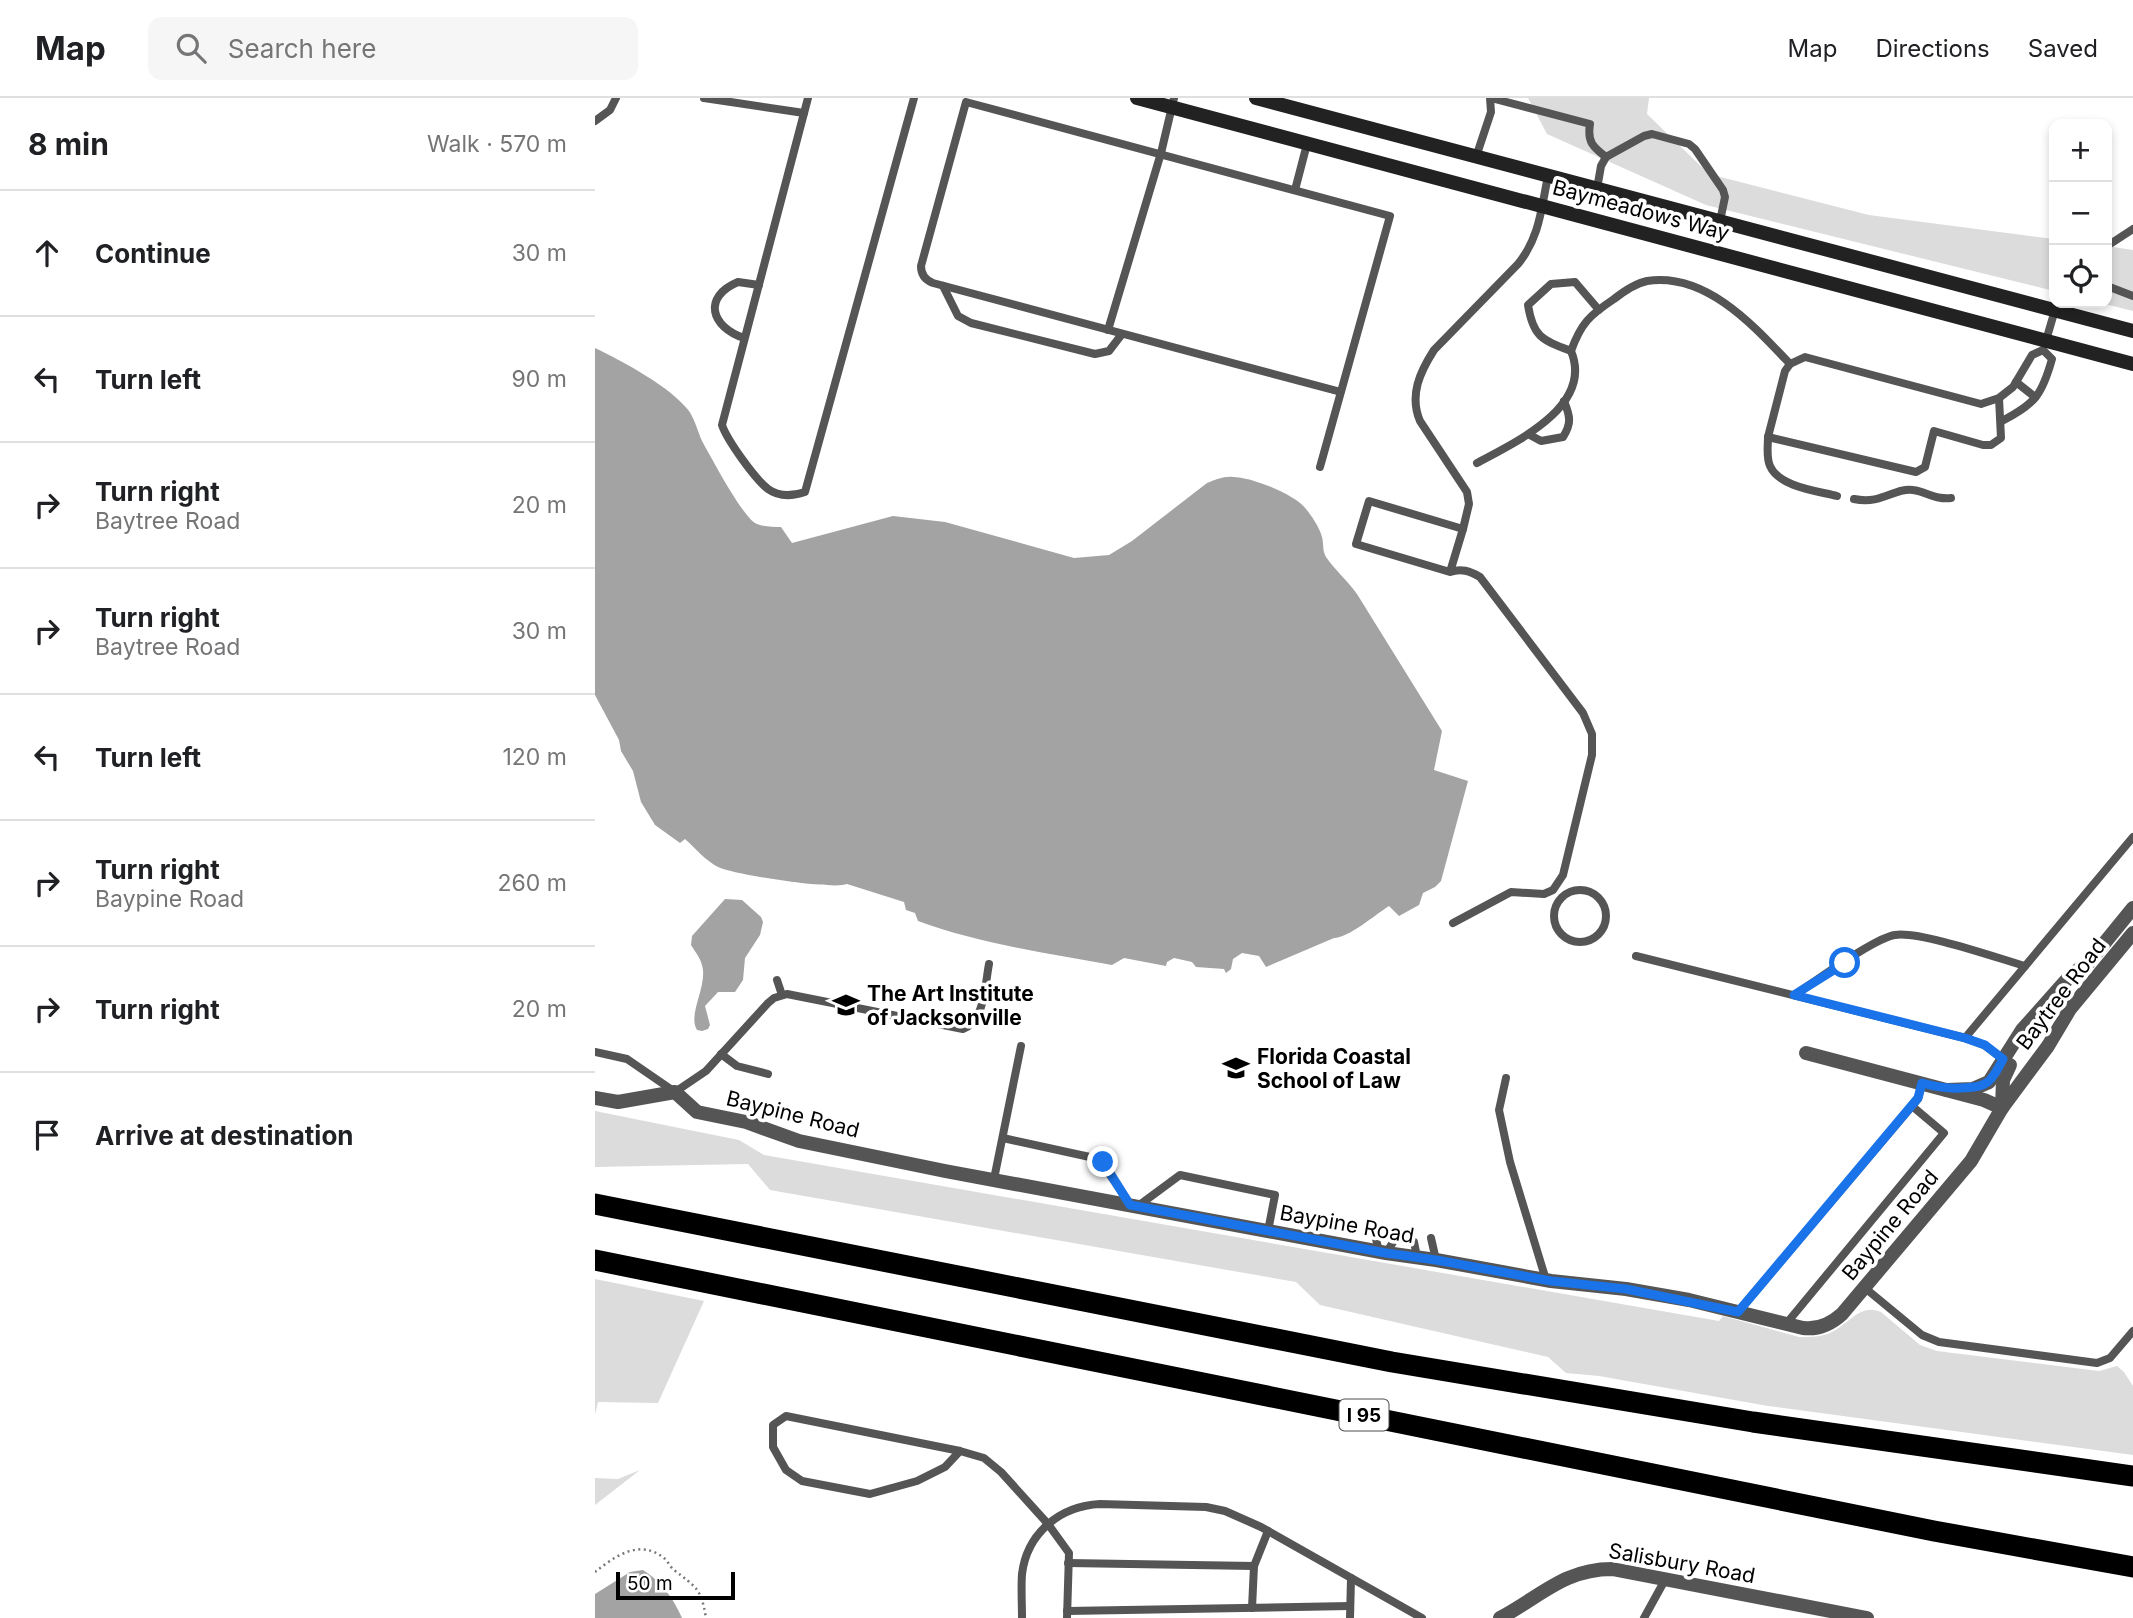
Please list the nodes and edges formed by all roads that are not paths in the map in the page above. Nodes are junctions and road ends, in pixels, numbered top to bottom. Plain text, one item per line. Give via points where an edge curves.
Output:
1 (616, 98) edge
2 (704, 98) edge
3 (808, 98) edge
4 (913, 98) edge
5 (1137, 98) edge
6 (1256, 98) edge
7 (1490, 98) edge
8 (1173, 102) edge
9 (804, 113) junction
10 (595, 121) edge
11 (1307, 144) junction
12 (1161, 153) junction
13 (1476, 157) junction
14 (1606, 157) junction
15 (1548, 176) junction
16 (1597, 189) junction
17 (1295, 190) junction
18 (1542, 206) junction
19 (1720, 221) junction
20 (2133, 229) edge
21 (2109, 245) edge
22 (759, 285) junction
23 (943, 286) junction
24 (2112, 288) edge
25 (2133, 296) edge
26 (2049, 304) edge
27 (2055, 308) edge
28 (2062, 308) edge
29 (1599, 310) junction
30 (1108, 330) junction
31 (2133, 331) edge
32 (1122, 334) junction
33 (744, 338) junction
34 (2045, 345) junction
35 (1571, 351) junction
36 (1790, 364) junction
37 (2133, 364) edge
38 (2017, 382) junction
39 (1341, 391) junction
40 (2035, 397) junction
41 (1999, 398) junction
42 (1564, 401) junction
43 (2002, 421) junction
44 (1530, 435) junction
45 (1768, 437) junction
46 (1477, 463) dead end
47 (1320, 467) dead end
48 (1837, 496) dead end
49 (1951, 498) dead end
50 (1854, 499) dead end
51 (1463, 529) junction
52 (1450, 572) junction
53 (2133, 837) edge
54 (1553, 890) junction
55 (1561, 899) junction
56 (2133, 908) edge
57 (1453, 923) dead end
58 (2133, 933) edge
59 (1636, 956) dead end
60 (2089, 962) junction
61 (989, 964) dead end
62 (2025, 966) junction
63 (777, 980) dead end
64 (782, 995) junction
65 (1794, 995) junction
66 (1965, 1038) junction
67 (1021, 1045) dead end
68 (595, 1052) edge
69 (1806, 1053) dead end
70 (721, 1054) junction
71 (2003, 1059) junction
72 (768, 1073) dead end
73 (1506, 1078) dead end
74 (1922, 1083) junction
75 (1947, 1090) junction
76 (675, 1092) junction
77 (595, 1098) edge
78 (1912, 1106) junction
79 (2002, 1108) junction
80 (1003, 1138) junction
81 (995, 1179) junction
82 (595, 1204) edge
83 (1134, 1205) junction
84 (1374, 1230) dead end
85 (1268, 1231) junction
86 (1399, 1233) dead end
87 (1431, 1238) dead end
88 (1382, 1252) junction
89 (595, 1259) edge
90 (1436, 1260) junction
91 (1546, 1280) junction
92 (1865, 1288) junction
93 (1738, 1312) junction
94 (1786, 1324) junction
95 (2133, 1331) edge
96 (960, 1451) junction
97 (2133, 1476) edge
98 (1048, 1524) junction
99 (1268, 1531) junction
100 (1068, 1563) junction
101 (1254, 1566) junction
102 (2133, 1567) edge
103 (1351, 1578) junction
104 (1666, 1578) junction
105 (1350, 1606) junction
106 (1252, 1608) junction
107 (1067, 1614) edge
108 (1022, 1618) edge
109 (1350, 1618) edge
110 (1422, 1618) edge
111 (1500, 1618) edge
112 (1644, 1618) edge
113 (1867, 1618) edge

1 - 10 lane via 610,110
2 - 9 lane
3 - 9 lane
4 - 33 lane via 805,492 793,496 768,489 725,434 722,418
5 - 8 street, Baymeadows Way
6 - 13 street, Baymeadows Way
7 - 13 lane via 1491,113
7 - 14 lane via 1590,124 1592,146
8 - 11 street, Baymeadows Way
8 - 12 lane
9 - 22 lane
11 - 17 lane
11 - 18 street, Baymeadows Way
12 - 17 lane
12 - 23 lane via 966,102 921,266 926,279
12 - 30 lane
13 - 15 street, Baymeadows Way
14 - 16 lane
14 - 19 lane via 1652,134 1689,144 1723,190
15 - 16 street, Baymeadows Way
15 - 18 lane
16 - 19 street, Baymeadows Way
17 - 39 lane via 1390,216
18 - 34 street, Baymeadows Way
18 - 51 lane via 1540,224 1522,259 1434,350 1416,389 1420,421 1467,492
19 - 26 street, Baymeadows Way
20 - 21 lane
22 - 33 lane
22 - 33 lane via 738,282 720,293 715,303 720,326
23 - 30 lane
23 - 32 lane via 958,316 971,324 1095,355 1109,351
24 - 25 lane
27 - 34 lane
28 - 31 street, Baymeadows Way
29 - 35 lane via 1579,328
29 - 35 lane via 1575,282 1551,284 1528,305 1531,326 1548,342
29 - 36 lane via 1646,281 1675,282 1711,294 1752,323
30 - 32 lane
32 - 39 lane
34 - 37 street, Baymeadows Way
34 - 38 lane via 2032,355
34 - 40 lane via 2052,359 2044,388
35 - 42 lane via 1575,380
36 - 41 lane via 1805,357 1981,404
36 - 45 lane via 1780,383
38 - 40 lane
38 - 41 lane
39 - 47 lane
40 - 43 lane
41 - 43 lane
42 - 44 lane
42 - 44 lane via 1570,416 1563,437 1541,441
43 - 45 lane via 2001,438 1991,445 1934,431 1925,467 1916,472
44 - 46 lane
45 - 48 lane via 1770,466 1776,474
49 - 50 lane via 1912,490 1867,502
51 - 52 lane
51 - 52 lane via 1369,501 1356,544
52 - 54 lane via 1466,570 1480,578 1583,713 1592,734 1593,755 1563,875
53 - 62 lane
54 - 55 lane
54 - 57 lane via 1540,895 1511,892
55 - 55 lane via 1583,890 1598,897 1607,918 1601,933 1579,943 1563,936 1555,922
56 - 60 street, Baytree Road
58 - 79 street, Baytree Road via 2073,1005
59 - 65 lane
60 - 71 street, Baytree Road via 2071,975 2022,1030
60 - 79 street, Baytree Road via 2021,1045 2003,1080
61 - 64 lane via 979,1013 973,1024 963,1029
62 - 65 lane via 1916,936 1895,935
62 - 66 lane
63 - 64 lane
64 - 70 lane via 768,1003
65 - 66 lane
66 - 71 lane via 1985,1045
67 - 80 lane
68 - 76 lane via 627,1059
69 - 74 street
70 - 72 lane via 737,1066
70 - 76 lane via 706,1071
71 - 75 street, Baytree Road via 1982,1087
73 - 91 lane via 1499,1110
74 - 75 street
74 - 78 lane
75 - 79 street
76 - 77 street via 618,1102
76 - 81 street, Baypine Road via 697,1112 799,1140
78 - 93 lane
78 - 94 lane via 1944,1133
79 - 92 street, Baypine Road via 1971,1161
80 - 81 lane
80 - 83 lane via 1099,1158
81 - 83 street, Baypine Road
82 - 97 highway via 1392,1362 1767,1424
83 - 85 street, Baypine Road
83 - 85 lane via 1180,1175 1275,1195
84 - 88 lane
85 - 88 street, Baypine Road
86 - 88 lane
87 - 90 lane
88 - 90 street, Baypine Road via 1416,1250
89 - 102 highway, I 95 via 1934,1531
90 - 91 street, Baypine Road
91 - 93 street, Baypine Road via 1626,1289
92 - 94 street, Baypine Road via 1829,1324 1808,1329
92 - 95 lane via 1922,1335 1940,1342 2097,1363 2110,1358
93 - 94 street, Baypine Road
96 - 96 lane via 786,1416 773,1425 773,1447 786,1470 802,1481 870,1494 917,1481 944,1467
96 - 98 lane via 984,1458 1001,1472
98 - 99 lane via 1083,1505 1206,1507
98 - 100 lane via 1069,1553
98 - 108 lane via 1026,1556
99 - 101 lane
99 - 103 lane
100 - 101 lane
100 - 107 lane
101 - 106 lane
103 - 105 lane
103 - 110 lane
104 - 111 street, Salisbury Road via 1594,1569 1573,1574
104 - 112 lane
104 - 113 street, Salisbury Road
105 - 106 lane
105 - 109 lane
106 - 107 lane

